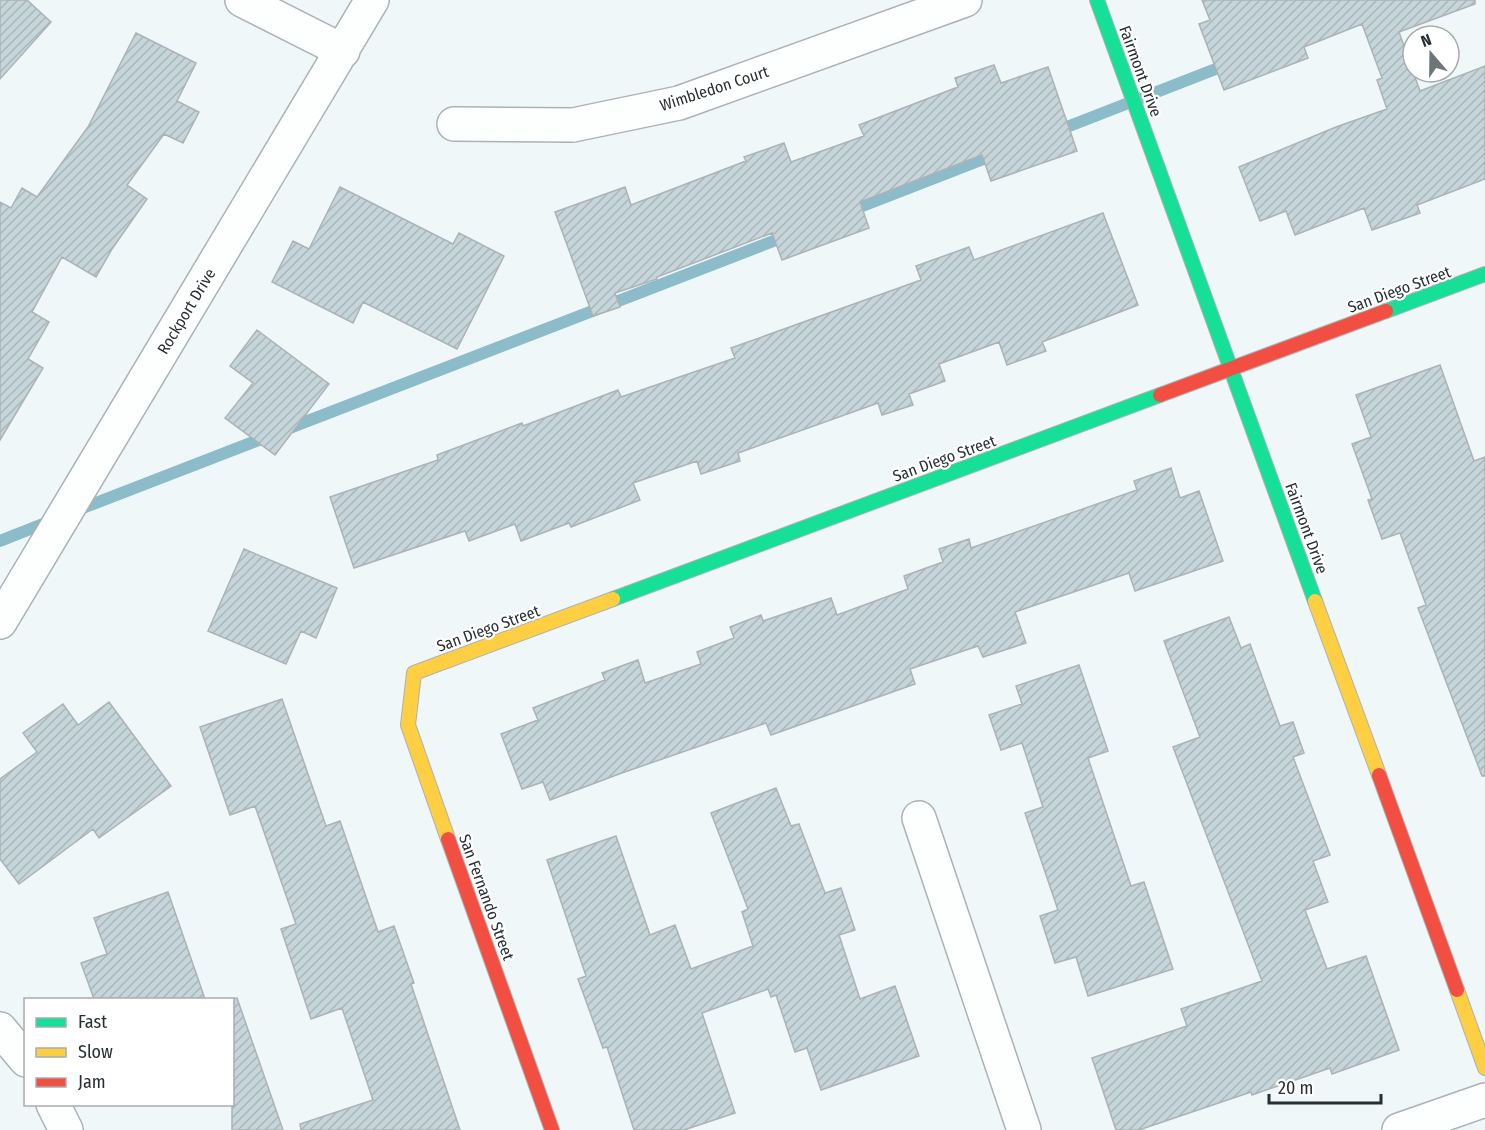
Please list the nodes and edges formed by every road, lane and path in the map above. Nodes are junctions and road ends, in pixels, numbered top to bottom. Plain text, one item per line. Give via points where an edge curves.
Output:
1 (242, 0) edge
2 (372, 0) edge
3 (965, 0) edge
4 (1097, 0) edge
5 (343, 51) junction
6 (454, 124) dead end
7 (1485, 274) edge
8 (1231, 368) junction
9 (0, 622) edge
10 (414, 673) joint
11 (919, 818) dead end
12 (0, 1029) edge
13 (24, 1058) edge
14 (1485, 1068) edge
15 (1485, 1100) edge
16 (54, 1106) edge
17 (66, 1130) edge
18 (552, 1130) edge
19 (1024, 1130) edge
20 (1399, 1130) edge

1 - 5 street
2 - 5 street, Rockport Drive
3 - 6 street, Wimbledon Court via 679,103 573,126
4 - 8 street, Fairmont Drive
5 - 9 street, Rockport Drive
7 - 8 street, San Diego Street
8 - 10 street, San Diego Street
8 - 14 street, Fairmont Drive
10 - 18 street, San Fernando Street via 408,725
11 - 19 street
12 - 13 street
15 - 20 street
16 - 17 street

